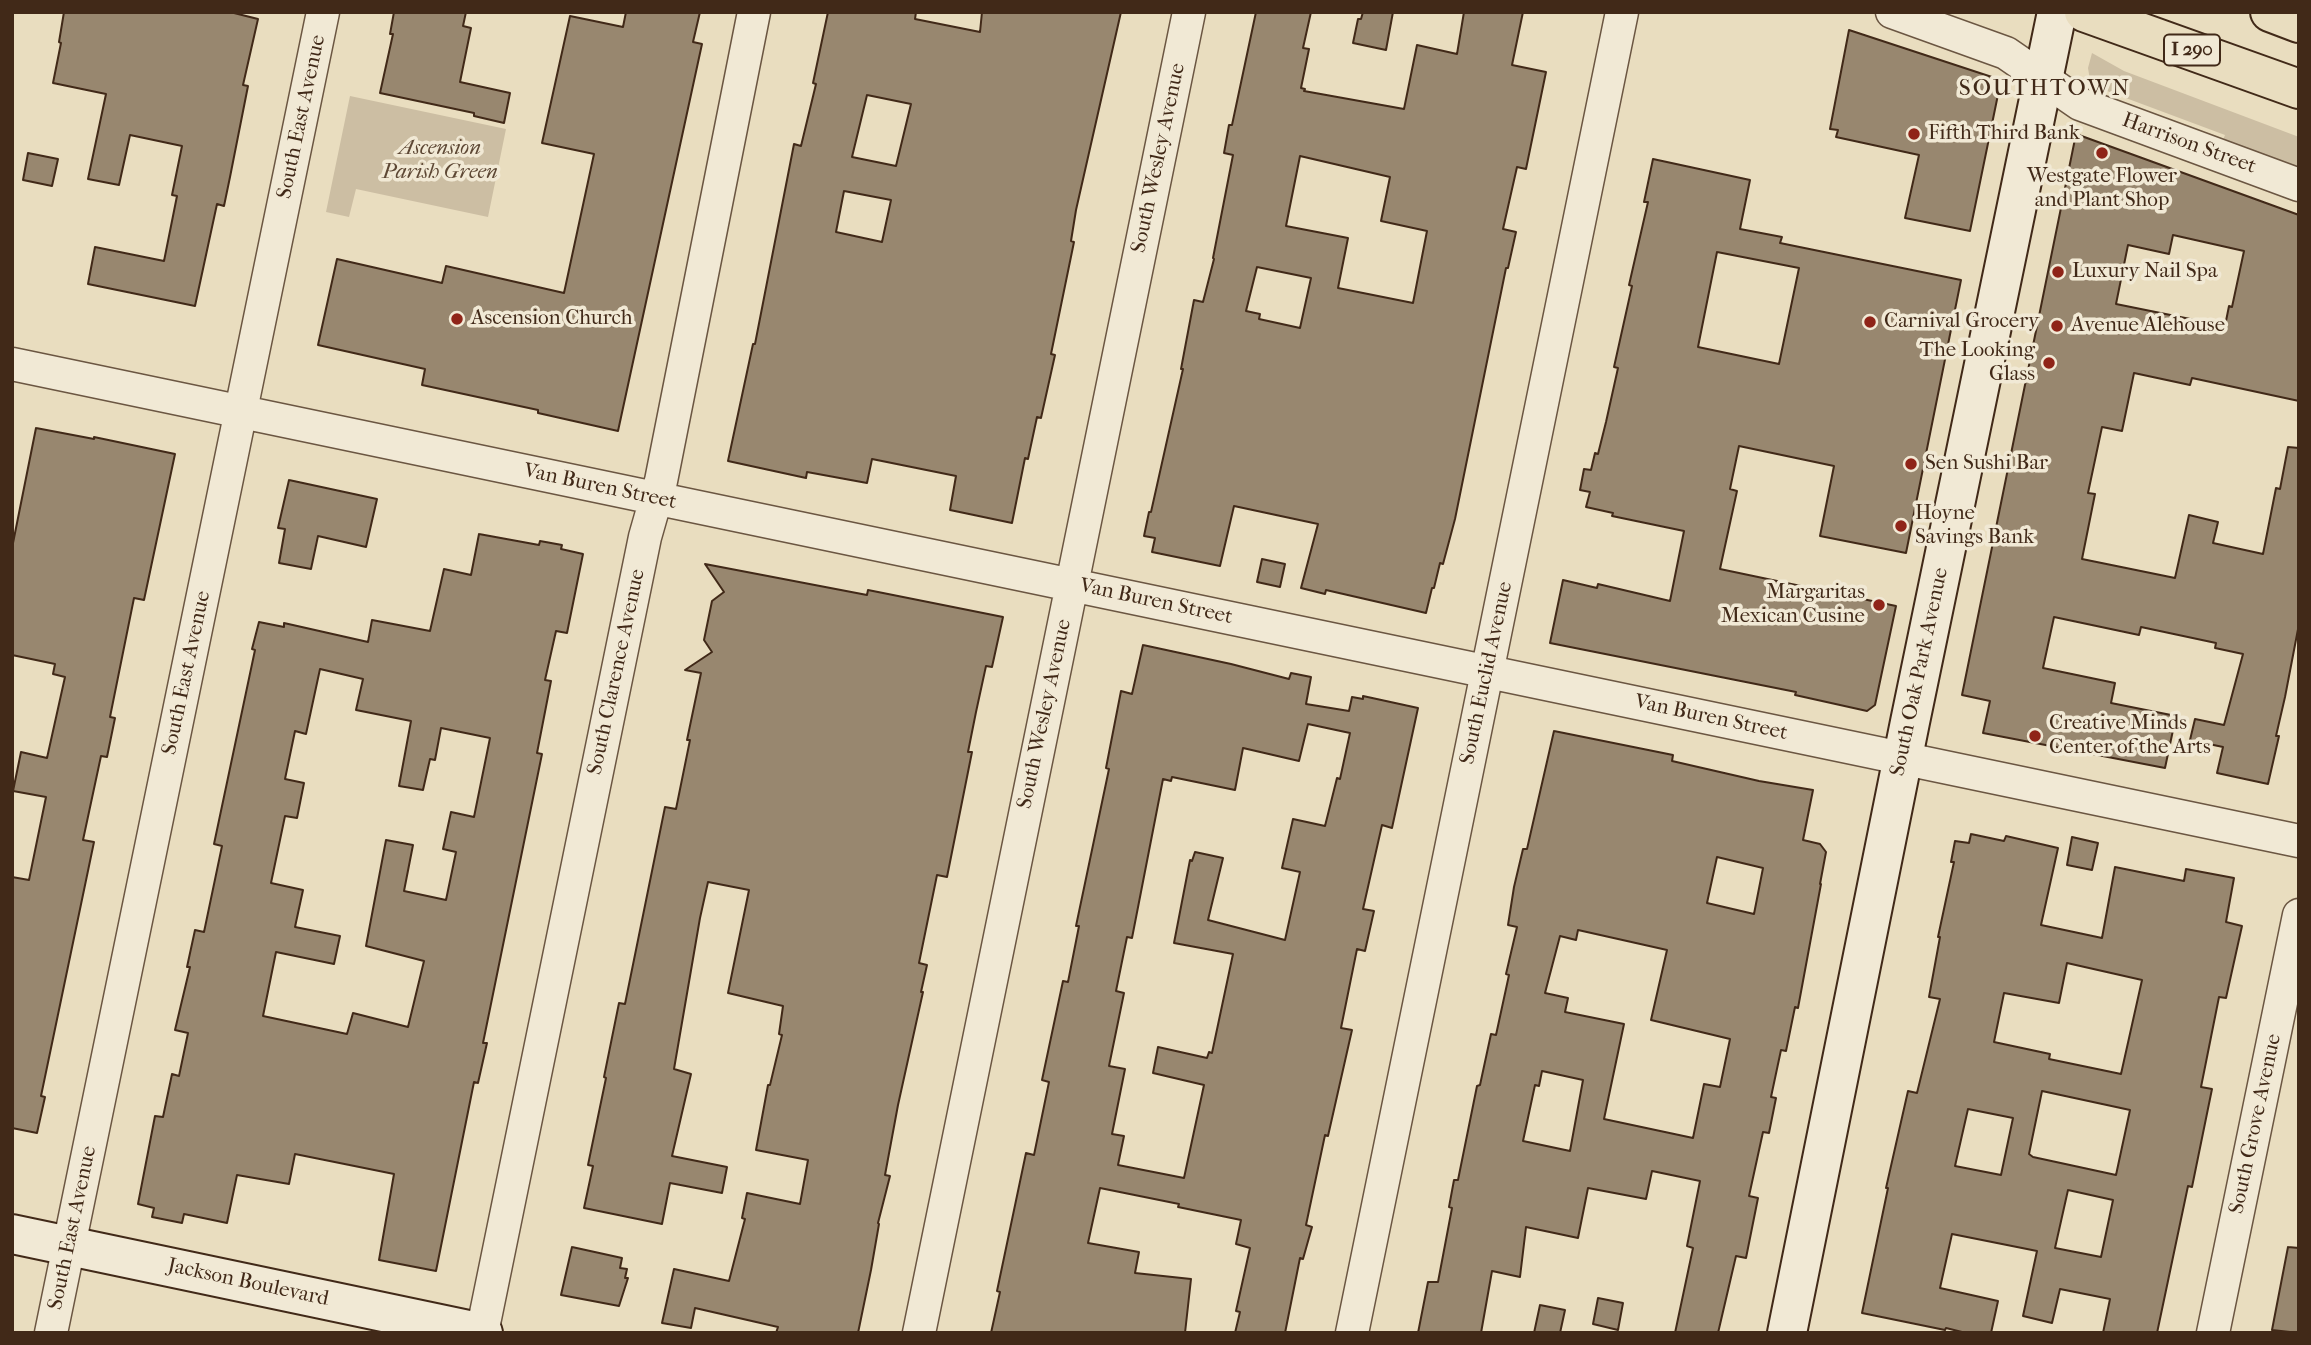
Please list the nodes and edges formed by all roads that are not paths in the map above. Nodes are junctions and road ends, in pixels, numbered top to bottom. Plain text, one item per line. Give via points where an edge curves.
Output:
1 (323, 12) edge
2 (754, 12) edge
3 (1189, 12) edge
4 (1622, 12) edge
5 (1892, 12) edge
6 (2084, 12) edge
7 (2270, 12) edge
8 (2299, 23) edge
9 (2054, 27) edge
10 (2042, 80) junction
11 (2299, 89) edge
12 (2299, 185) edge
13 (12, 364) edge
14 (241, 412) junction
15 (656, 498) junction
16 (1072, 585) junction
17 (1488, 672) junction
18 (1903, 758) junction
19 (2299, 841) edge
20 (2299, 915) edge
21 (12, 1234) edge
22 (69, 1246) junction
23 (51, 1333) edge
24 (482, 1333) edge
25 (919, 1333) edge
26 (1352, 1333) edge
27 (1787, 1333) edge
28 (2213, 1333) edge

1 - 14 street, South East Avenue
2 - 15 street, South Clarence Avenue
3 - 16 street, South Wesley Avenue
4 - 17 street, South Euclid Avenue
5 - 10 street, Harrison Street via 2006,53
6 - 11 highway, I 290
7 - 8 highway
9 - 10 street, South Oak Park Avenue
10 - 12 street, Harrison Street via 2080,104
10 - 18 street, South Oak Park Avenue
13 - 14 street, Van Buren Street
14 - 15 street, Van Buren Street
14 - 22 street, South East Avenue
15 - 16 street, Van Buren Street
15 - 24 street, South Clarence Avenue
16 - 17 street, Van Buren Street
16 - 25 street, South Wesley Avenue
17 - 18 street, Van Buren Street
17 - 26 street, South Euclid Avenue
18 - 19 street, Van Buren Street
18 - 27 street, South Oak Park Avenue
20 - 28 street, South Grove Avenue
21 - 22 street, Jackson Boulevard
22 - 23 street, South East Avenue
22 - 24 street, Jackson Boulevard

